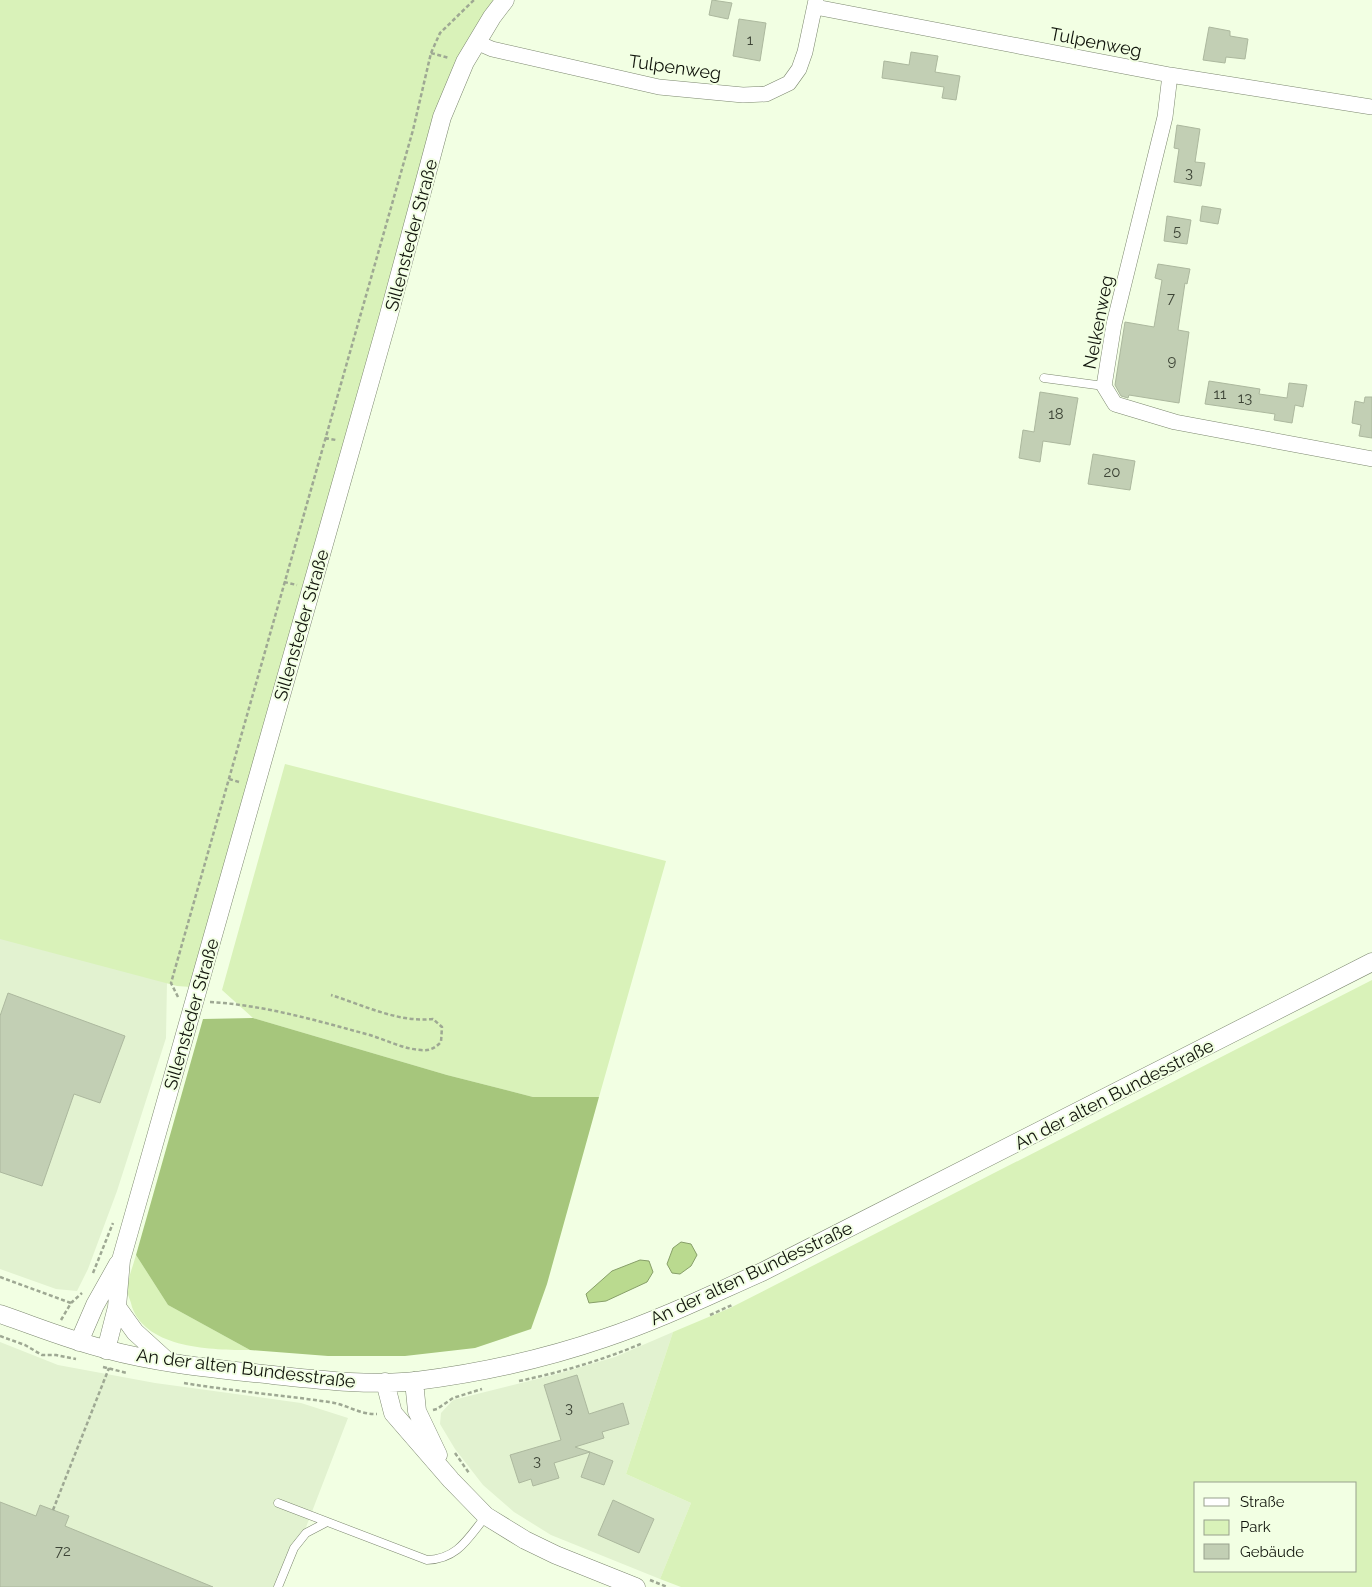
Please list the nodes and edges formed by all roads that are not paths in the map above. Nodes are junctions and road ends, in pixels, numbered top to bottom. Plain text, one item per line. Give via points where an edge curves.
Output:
1 (505, 0) edge
2 (815, 4) edge
3 (476, 42) junction
4 (1170, 75) junction
5 (1372, 107) edge
6 (1044, 378) dead end
7 (1104, 386) junction
8 (1372, 459) edge
9 (1372, 962) edge
10 (121, 1260) junction
11 (117, 1306) junction
12 (0, 1314) edge
13 (79, 1342) junction
14 (102, 1358) junction
15 (167, 1361) junction
16 (414, 1381) junction
17 (385, 1382) junction
18 (451, 1480) junction
19 (278, 1503) dead end
20 (486, 1516) junction
21 (327, 1522) junction
22 (639, 1582) edge
23 (278, 1587) edge

1 - 3 street, Sillensteder Straße
2 - 3 street, Tulpenweg via 798,69 789,83 766,94 659,87 492,49
2 - 4 street, Tulpenweg
3 - 10 street, Sillensteder Straße via 442,117 386,327 187,1001
4 - 5 street, Tulpenweg
4 - 7 street, Nelkenweg via 1165,117 1114,324
6 - 7 lane
7 - 8 street, Nelkenweg via 1115,404 1175,422
9 - 16 street, An der alten Bundesstraße via 762,1272 693,1303 605,1338 561,1351 471,1373
10 - 11 street, Sillensteder Straße
10 - 13 street, Sillensteder Straße via 95,1305
11 - 14 street, Sillensteder Straße
11 - 15 street via 135,1332
12 - 13 street, An der alten Bundesstraße
13 - 14 street, An der alten Bundesstraße
14 - 15 street, An der alten Bundesstraße
15 - 17 street, An der alten Bundesstraße via 302,1378
16 - 17 street, An der alten Bundesstraße
16 - 18 street via 417,1411
17 - 18 street via 393,1413
18 - 20 street
19 - 21 lane
20 - 21 lane via 453,1554 440,1560 427,1560
20 - 22 street via 556,1555
21 - 23 lane via 306,1533 294,1548

